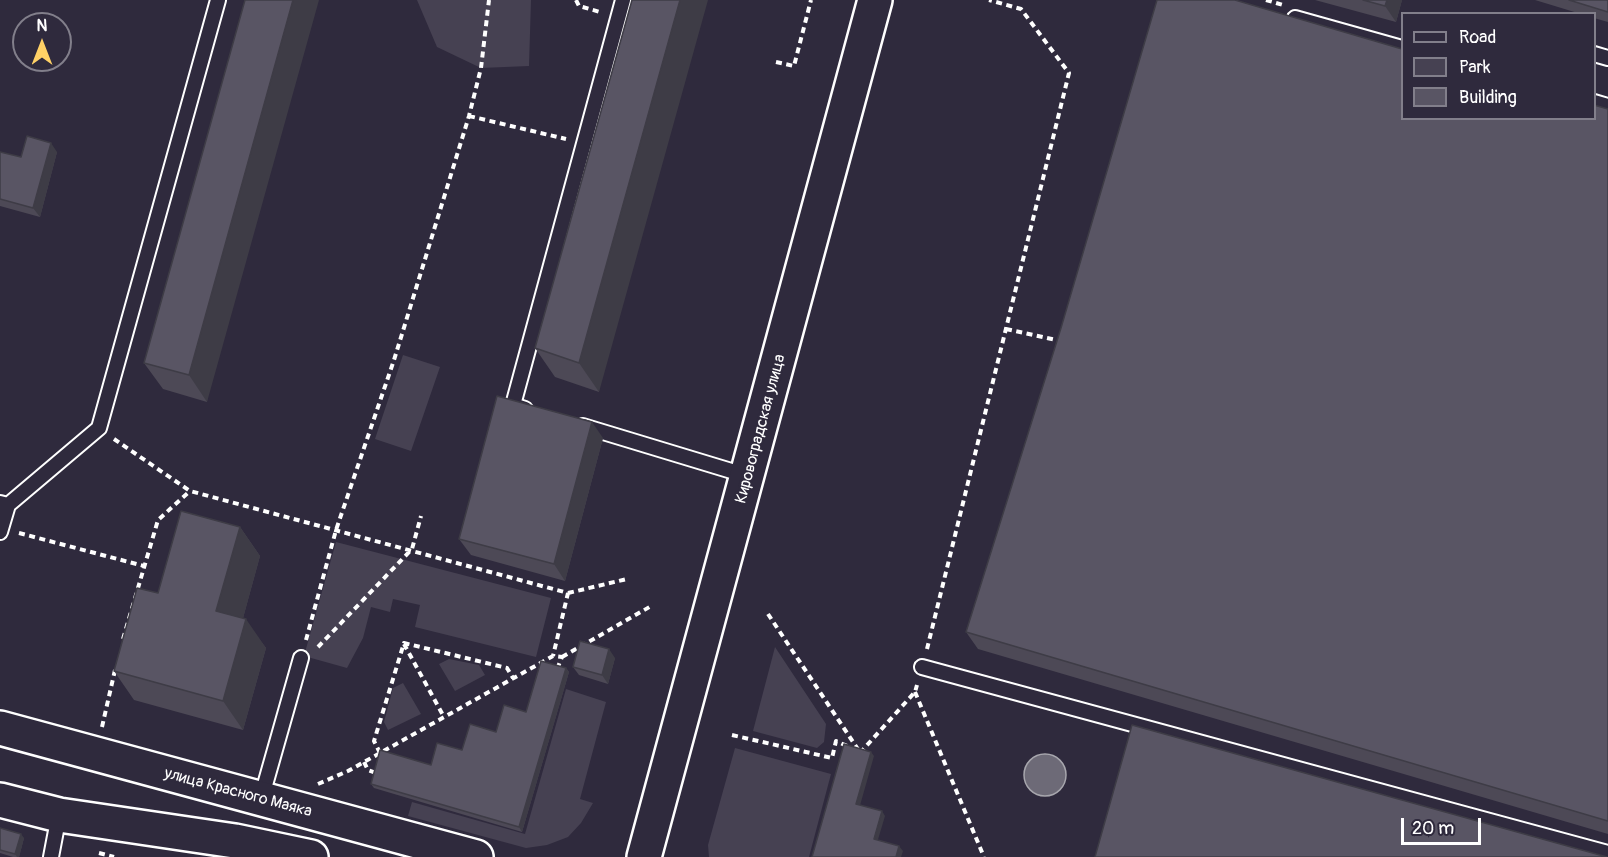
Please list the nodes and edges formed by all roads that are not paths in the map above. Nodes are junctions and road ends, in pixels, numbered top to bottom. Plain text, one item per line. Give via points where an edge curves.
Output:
1 (218, 0) edge
2 (623, 0) edge
3 (875, 0) edge
4 (1277, 13) edge
5 (1401, 48) edge
6 (536, 412) edge
7 (570, 422) edge
8 (748, 476) junction
9 (4, 504) edge
10 (1, 531) edge
11 (300, 662) road end
12 (922, 667) road end
13 (0, 728) edge
14 (0, 800) edge
15 (261, 800) junction
16 (59, 815) junction
17 (1608, 853) edge
18 (51, 857) edge
19 (311, 857) edge
20 (476, 857) edge
21 (644, 857) edge

1 - 9 lane via 99,428
2 - 6 lane via 513,405
3 - 8 street, Кировоградская улица
4 - 5 lane
7 - 8 lane
8 - 21 street, Кировоградская улица
9 - 10 lane
11 - 15 lane
12 - 17 lane
13 - 15 street, улица Красного Маяка
14 - 16 street
15 - 20 street, улица Красного Маяка
16 - 18 lane
16 - 19 street via 235,841

